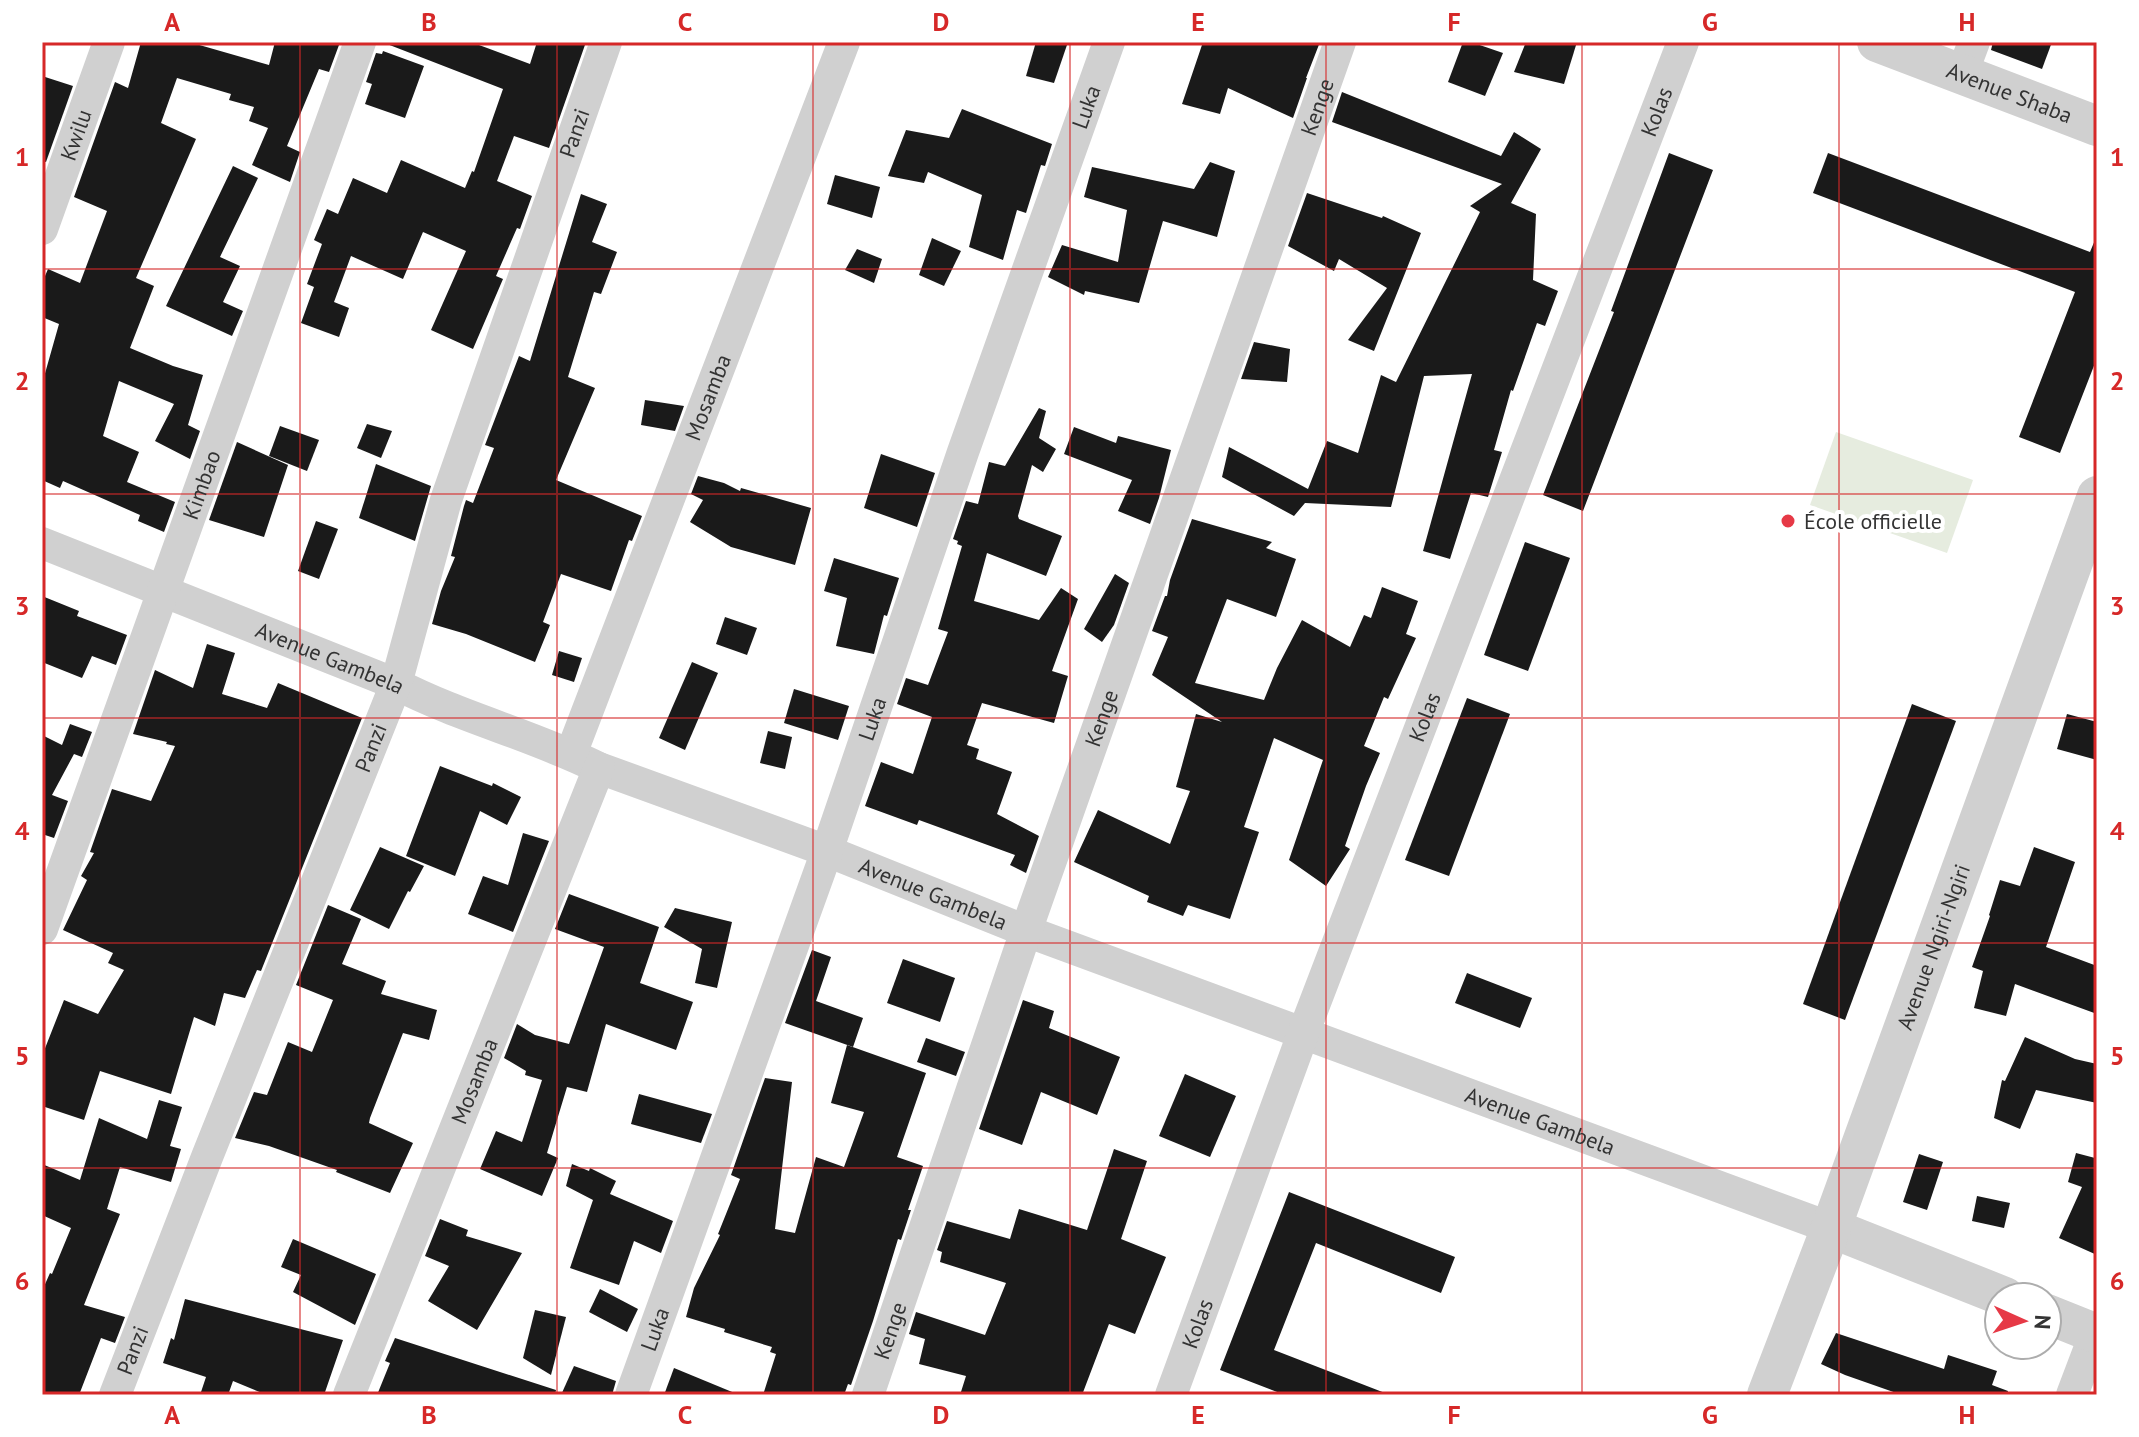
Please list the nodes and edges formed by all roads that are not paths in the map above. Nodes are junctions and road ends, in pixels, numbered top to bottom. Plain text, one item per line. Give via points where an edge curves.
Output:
1 (109, 42) edge
2 (360, 42) edge
3 (606, 42) edge
4 (844, 42) edge
5 (1109, 42) edge
6 (1340, 42) edge
7 (1683, 42) edge
8 (1877, 42) edge
9 (1968, 58) edge
10 (2097, 126) edge
11 (42, 229) edge
12 (2097, 496) edge
13 (42, 543) edge
14 (164, 592) junction
15 (396, 684) junction
16 (585, 761) junction
17 (827, 851) junction
18 (42, 929) edge
19 (1026, 931) junction
20 (1303, 1034) junction
21 (1831, 1228) junction
22 (1983, 1288) edge
23 (2063, 1320) edge
24 (2097, 1332) edge
25 (115, 1395) edge
26 (349, 1395) edge
27 (631, 1395) edge
28 (868, 1395) edge
29 (1171, 1395) edge
30 (1767, 1395) edge
31 (2072, 1395) edge

1 - 11 street, Kwilu
2 - 14 street, Kimbao
3 - 15 street, Panzi via 446,500
4 - 16 street, Mosamba
5 - 17 street, Luka
6 - 19 street, Kenge
7 - 20 street, Kolas
8 - 9 street, Avenue Shaba
9 - 10 street, Avenue Shaba
12 - 21 street, Avenue Ngiri-Ngiri
13 - 14 street, Avenue Gambela
14 - 15 street, Avenue Gambela
14 - 18 street, Kimbao
15 - 16 street, Avenue Gambela
15 - 25 street, Panzi
16 - 17 street, Avenue Gambela
16 - 26 street, Mosamba
17 - 19 street, Avenue Gambela
17 - 27 street, Luka
19 - 20 street, Avenue Gambela
19 - 28 street, Kenge
20 - 21 street, Avenue Gambela
20 - 29 street, Kolas
21 - 22 street
21 - 30 street, Avenue Ngiri-Ngiri
23 - 24 street
24 - 31 street

